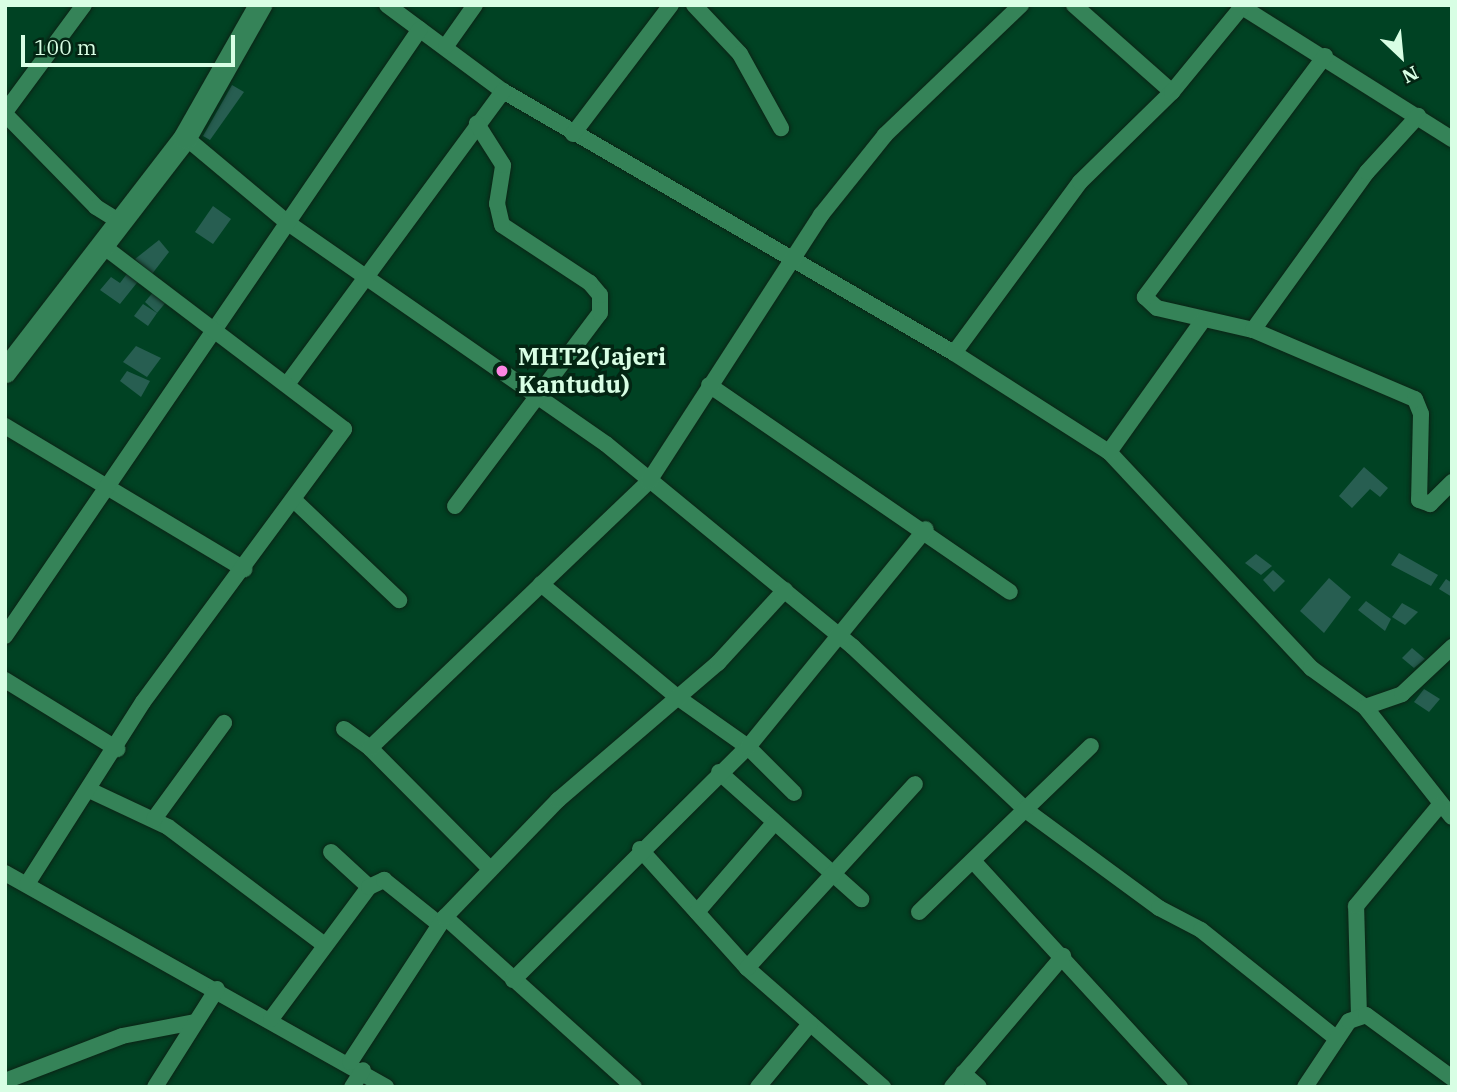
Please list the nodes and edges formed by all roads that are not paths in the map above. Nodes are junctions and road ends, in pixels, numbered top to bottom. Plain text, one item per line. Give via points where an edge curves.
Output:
1 (84, 5) edge
2 (260, 5) edge
3 (387, 5) edge
4 (475, 5) edge
5 (671, 5) edge
6 (694, 5) edge
7 (1021, 5) edge
8 (1074, 5) edge
9 (1240, 6) edge
10 (420, 29) junction
11 (446, 46) junction
12 (1325, 56) junction
13 (503, 91) junction
14 (1172, 92) junction
15 (5, 113) edge
16 (1418, 116) junction
17 (477, 124) junction
18 (781, 128) dead end
19 (573, 134) junction
20 (185, 137) junction
21 (1452, 139) edge
22 (120, 222) junction
23 (288, 223) junction
24 (102, 245) junction
25 (790, 259) junction
26 (368, 277) junction
27 (1203, 320) junction
28 (212, 325) junction
29 (1253, 330) junction
30 (954, 354) junction
31 (5, 371) edge
32 (288, 383) junction
33 (709, 385) junction
34 (538, 397) junction
35 (5, 426) edge
36 (1109, 452) junction
37 (649, 481) junction
38 (1452, 482) edge
39 (110, 489) junction
40 (295, 501) junction
41 (455, 506) dead end
42 (926, 529) junction
43 (244, 569) junction
44 (541, 584) junction
45 (785, 590) junction
46 (1010, 592) dead end
47 (399, 600) dead end
48 (838, 635) junction
49 (5, 636) edge
50 (1452, 648) edge
51 (5, 680) edge
52 (677, 697) junction
53 (1365, 708) junction
54 (224, 723) dead end
55 (344, 729) dead end
56 (1091, 746) dead end
57 (748, 747) junction
58 (370, 748) junction
59 (117, 750) junction
60 (719, 772) junction
61 (915, 784) dead end
62 (89, 790) junction
63 (794, 793) dead end
64 (1027, 811) junction
65 (1446, 811) edge
66 (155, 819) junction
67 (774, 823) junction
68 (640, 849) junction
69 (331, 852) dead end
70 (974, 862) junction
71 (490, 869) junction
72 (5, 873) edge
73 (833, 874) junction
74 (27, 884) junction
75 (369, 887) junction
76 (862, 899) dead end
77 (697, 912) junction
78 (919, 912) dead end
79 (442, 920) junction
80 (322, 943) junction
81 (1063, 956) junction
82 (747, 968) junction
83 (513, 979) junction
84 (217, 989) junction
85 (1359, 1017) junction
86 (271, 1019) junction
87 (195, 1022) junction
88 (810, 1024) junction
89 (1337, 1039) junction
90 (357, 1066) junction
91 (963, 1073) junction
92 (1452, 1078) edge
93 (5, 1081) edge
94 (155, 1087) edge
95 (352, 1087) edge
96 (386, 1087) edge
97 (634, 1087) edge
98 (758, 1087) edge
99 (883, 1087) edge
100 (952, 1087) edge
101 (979, 1087) edge
102 (1180, 1087) edge
103 (1305, 1087) edge

1 - 15 street
2 - 20 street
3 - 10 street
4 - 11 street
5 - 19 street
6 - 18 street via 740,54
7 - 25 street via 886,135
8 - 14 street
9 - 12 street
9 - 14 street
10 - 11 street
10 - 23 street
11 - 13 street
12 - 16 street
12 - 27 street via 1255,155 1152,281 1145,297 1157,308
13 - 17 street
13 - 19 street
14 - 30 street via 1080,182
15 - 22 street via 96,207
16 - 21 street
16 - 29 street via 1367,172
17 - 26 street
17 - 34 street via 503,165 497,204 502,225 600,295 600,313
19 - 25 street
20 - 22 street
20 - 23 street
22 - 24 street
23 - 26 street
23 - 28 street
24 - 28 street
24 - 31 street
25 - 30 street
25 - 33 street
26 - 32 street
26 - 34 street
27 - 29 street
27 - 36 street
28 - 32 street
28 - 39 street
29 - 38 street via 1415,399 1421,414 1419,500 1430,504
30 - 36 street
32 - 40 street via 344,429
33 - 37 street
33 - 42 street
34 - 37 street
34 - 41 street
35 - 39 street
36 - 53 street via 1311,668
37 - 44 street
37 - 45 street
39 - 43 street
39 - 49 street
40 - 43 street
40 - 47 street
42 - 46 street
42 - 48 street
43 - 59 street via 144,702
44 - 52 street
44 - 58 street
45 - 48 street
45 - 52 street
48 - 57 street
48 - 64 street
50 - 53 street via 1402,694
51 - 59 street
52 - 57 street
52 - 71 street
53 - 65 street
54 - 66 street
55 - 58 street
56 - 64 street
57 - 60 street
57 - 63 street
58 - 71 street
59 - 62 street
60 - 67 street
60 - 68 street
61 - 73 street
62 - 66 street
62 - 74 street
64 - 70 street
64 - 89 street via 1159,908 1201,930
65 - 85 street via 1356,906
66 - 80 street
67 - 73 street
67 - 77 street
68 - 77 street
68 - 83 street
69 - 75 street
70 - 78 street
70 - 81 street
71 - 79 street
72 - 74 street
73 - 76 street
73 - 82 street
74 - 84 street
75 - 79 street via 384,880
75 - 80 street
77 - 82 street
79 - 83 street
79 - 90 street
80 - 86 street
81 - 91 street
81 - 102 street
82 - 88 street
83 - 97 street
84 - 86 street
84 - 87 street
85 - 89 street
85 - 92 street via 1378,1021
86 - 90 street
87 - 93 street via 122,1036
87 - 94 street
88 - 98 street
88 - 99 street
89 - 103 street
90 - 95 street
90 - 96 street
91 - 100 street
91 - 101 street

